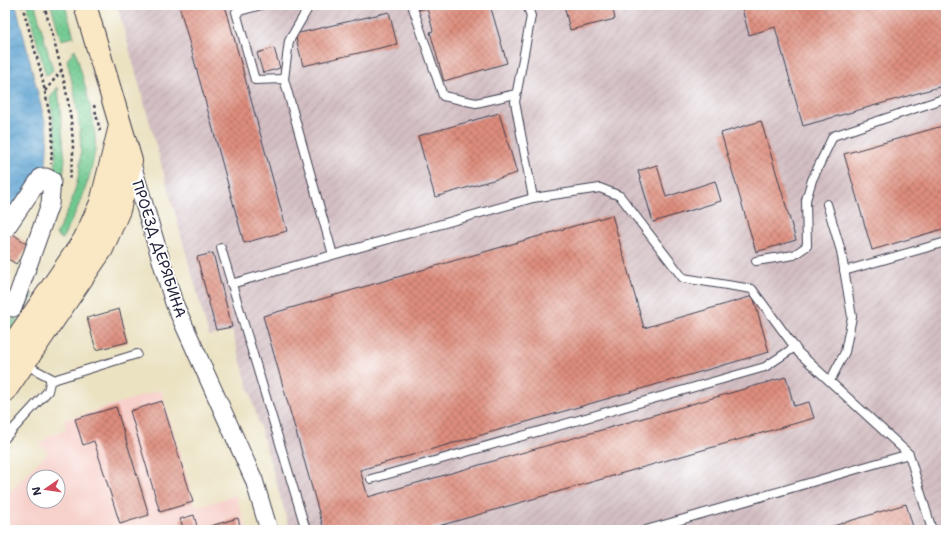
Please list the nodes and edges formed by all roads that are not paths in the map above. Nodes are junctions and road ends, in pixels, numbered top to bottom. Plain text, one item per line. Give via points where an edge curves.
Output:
1 (85, 5) edge
2 (261, 5) edge
3 (305, 5) edge
4 (412, 5) edge
5 (527, 5) edge
6 (284, 79) junction
7 (516, 94) junction
8 (946, 98) edge
9 (120, 125) junction
10 (131, 161) junction
11 (533, 198) junction
12 (826, 204) dead end
13 (5, 230) edge
14 (946, 242) edge
15 (221, 248) dead end
16 (333, 255) junction
17 (756, 261) dead end
18 (844, 271) junction
19 (231, 284) junction
20 (5, 302) edge
21 (795, 347) junction
22 (137, 354) dead end
23 (14, 360) edge
24 (50, 381) junction
25 (830, 381) junction
26 (5, 392) edge
27 (5, 438) edge
28 (910, 454) junction
29 (371, 479) dead end
30 (660, 528) edge
31 (946, 529) edge
32 (269, 530) edge
33 (306, 530) edge
34 (646, 530) edge
35 (932, 530) edge
36 (941, 530) edge

1 - 9 main road, ПРОЕЗД ДЕРЯБИНА
2 - 6 lane via 236,12 255,80
3 - 6 lane via 307,10 289,41
4 - 7 lane via 443,96 476,103
5 - 7 lane via 531,16
6 - 16 lane
7 - 11 lane via 515,102
8 - 17 lane via 833,136 812,180 806,200 807,246 794,255
9 - 10 main road, ПРОЕЗД ДЕРЯБИНА
9 - 23 main road via 101,203 84,240
10 - 23 main road via 119,210 102,249
10 - 32 street, ПРОЕЗД ДЕРЯБИНА via 174,303 254,480
11 - 16 lane
11 - 21 lane via 600,188 620,196 683,278 752,289
12 - 18 lane via 841,251
13 - 20 street via 41,177 52,180 50,204 13,308
14 - 18 lane
15 - 19 lane
16 - 19 lane
18 - 25 lane via 852,316 845,352
19 - 33 lane
21 - 25 lane
21 - 29 lane via 765,366
22 - 24 lane
23 - 24 lane via 50,378
23 - 26 main road
24 - 27 lane via 48,391
25 - 28 lane
28 - 30 lane
28 - 35 lane
30 - 34 lane
31 - 36 lane

